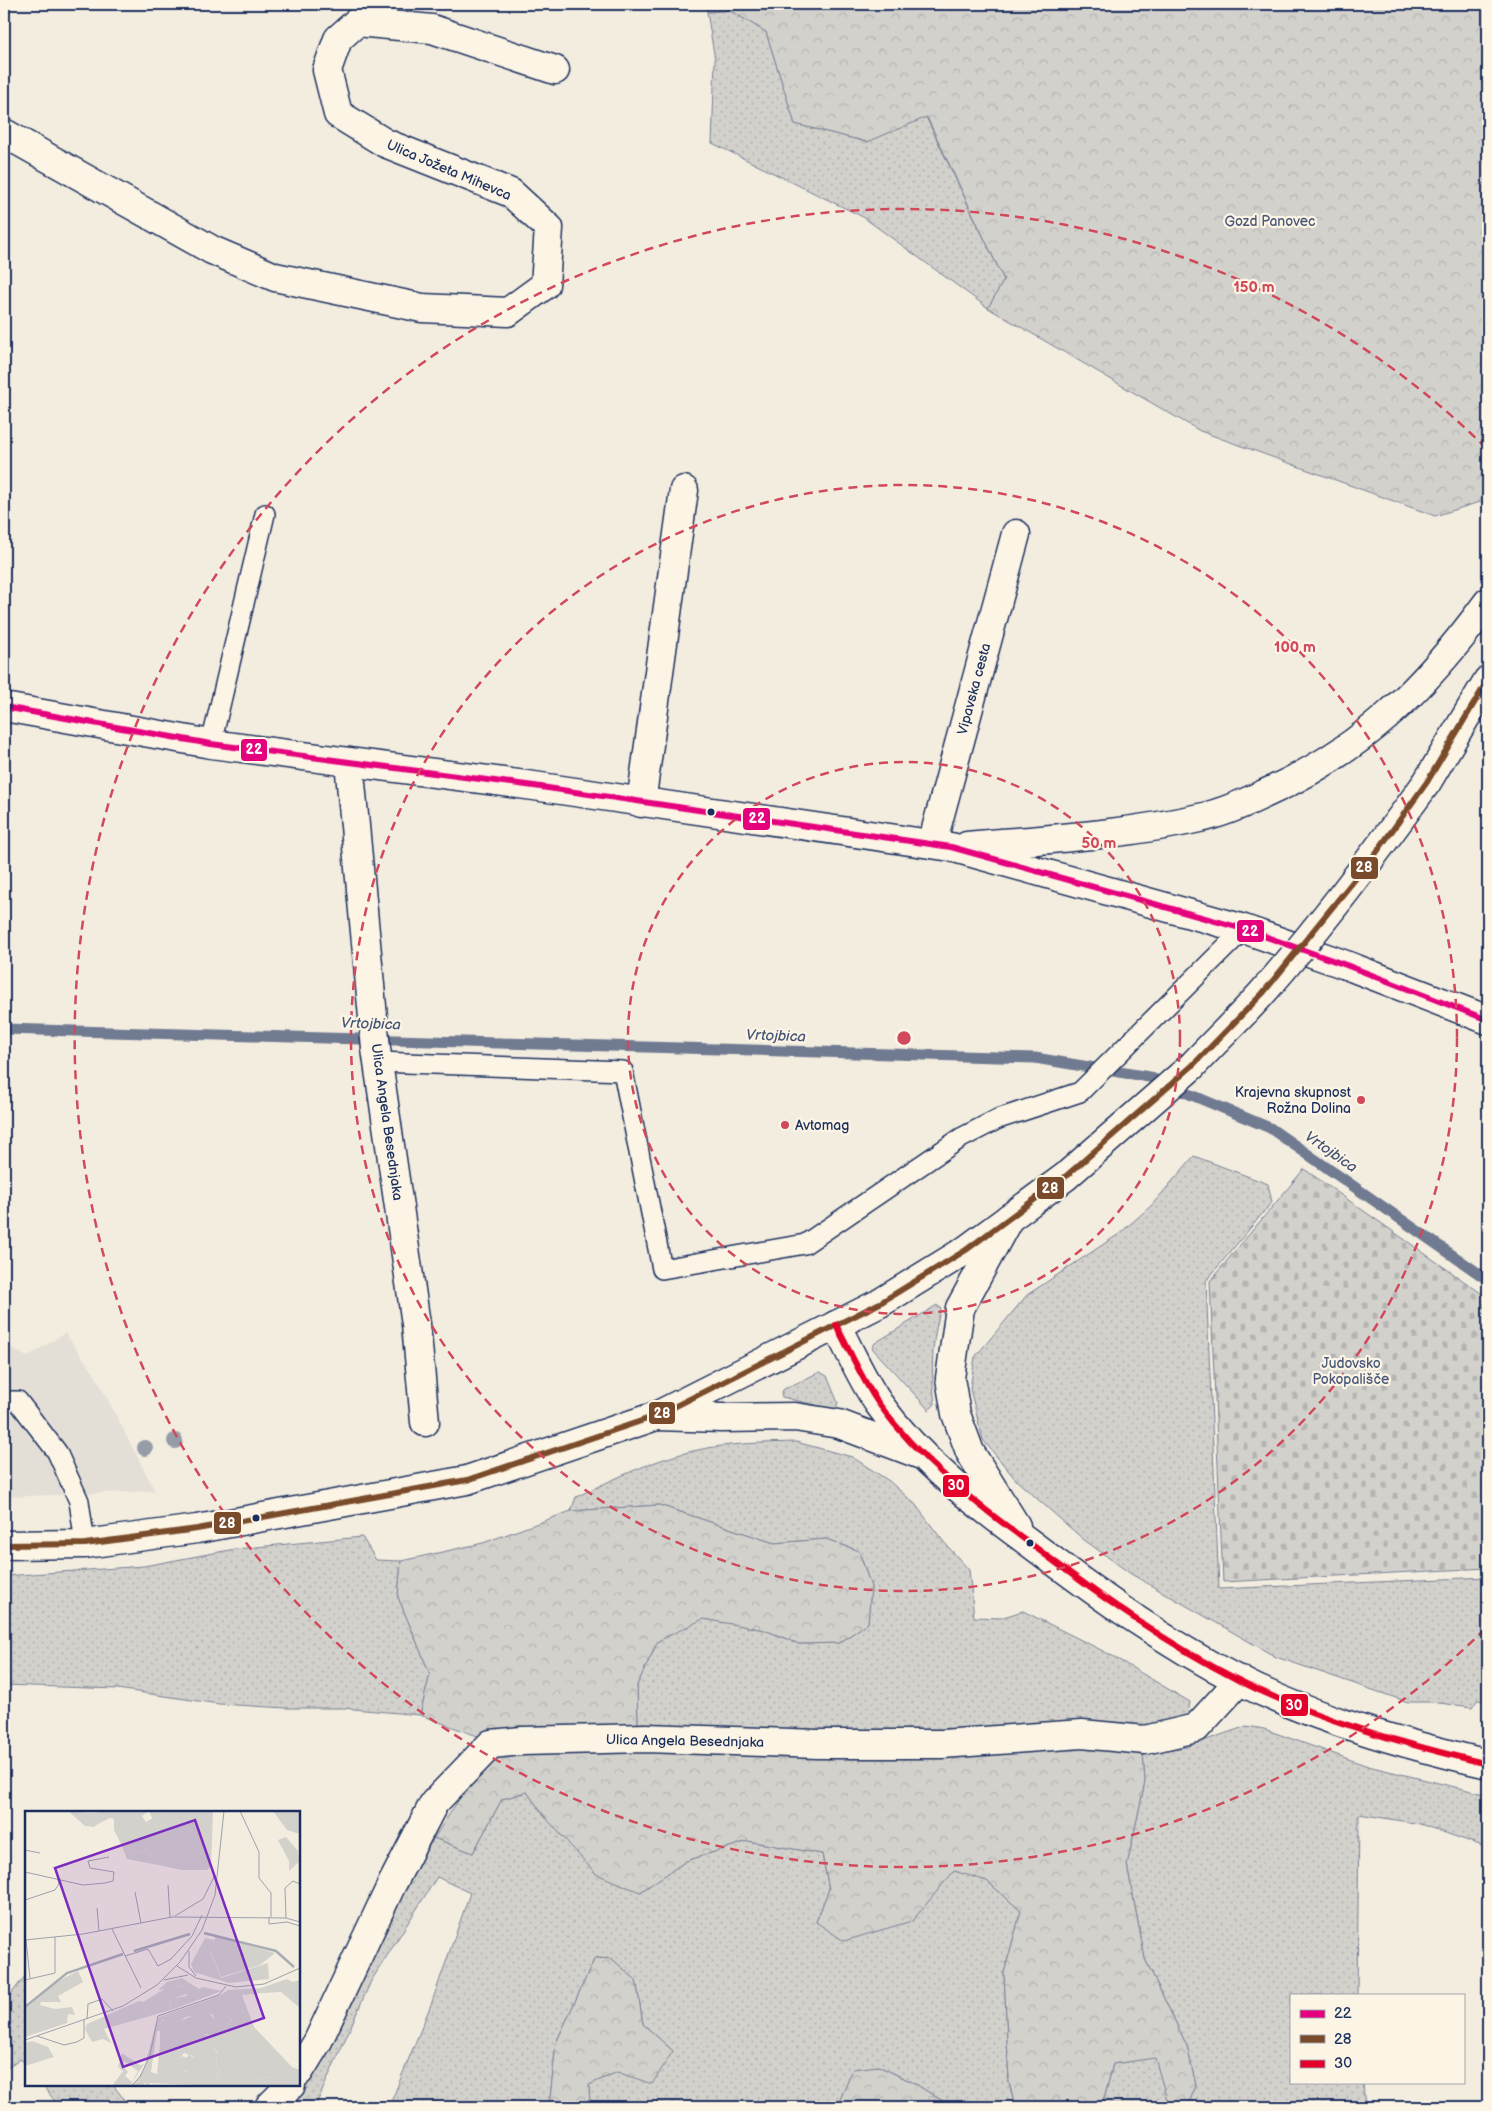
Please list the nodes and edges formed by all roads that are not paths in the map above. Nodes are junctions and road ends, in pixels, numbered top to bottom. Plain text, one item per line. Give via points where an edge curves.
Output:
1 (555, 70) dead end
2 (4, 133) edge
3 (684, 490) dead end
4 (265, 514) dead end
5 (1016, 534) dead end
6 (1488, 602) edge
7 (1488, 680) edge
8 (4, 707) edge
9 (211, 744) junction
10 (348, 762) junction
11 (641, 803) junction
12 (941, 846) junction
13 (1244, 929) junction
14 (1488, 1020) edge
15 (377, 1055) junction
16 (1008, 1218) junction
17 (836, 1325) junction
18 (4, 1401) edge
19 (656, 1416) junction
20 (425, 1422) dead end
21 (928, 1457) junction
22 (1023, 1538) junction
23 (86, 1544) junction
24 (4, 1545) edge
25 (1240, 1680) junction
26 (1488, 1764) edge
27 (300, 2070) edge
28 (290, 2086) edge
29 (269, 2107) edge

1 - 2 main road, Ulica Jožeta Mihevca via 432,29 357,22 338,39 327,70 338,114 385,143 512,193 549,228 545,284 508,312 422,308 275,277 212,250
3 - 11 main road
4 - 9 lane
5 - 12 main road, Vipavska cesta
6 - 12 main road via 1433,672 1394,712 1303,777 1206,817 1120,833
7 - 16 main road, bridge via 1427,782 1336,905 1262,993 1192,1066 1065,1177
8 - 9 main road
9 - 10 main road
10 - 11 main road
10 - 15 main road, Ulica Angela Besednjaka
11 - 12 main road
12 - 13 main road
13 - 14 main road
13 - 15 lane via 1080,1092 998,1119 961,1138 804,1244 662,1269 623,1071
15 - 20 main road, Ulica Angela Besednjaka via 416,1324
16 - 17 main road via 966,1250 880,1303
16 - 22 main road via 960,1308 950,1378 956,1414 970,1452
17 - 19 main road
17 - 21 main road via 878,1403
18 - 23 lane via 18,1401 56,1452 79,1501
19 - 21 main road via 795,1417 839,1424
19 - 23 main road via 467,1480 197,1529
21 - 22 main road via 952,1483
22 - 25 main road via 1132,1618
23 - 24 main road
25 - 26 main road via 1332,1719
25 - 27 main road, Ulica Angela Besednjaka via 1196,1728 1145,1740 1082,1734 942,1744 818,1744 646,1738 491,1744 434,1803 318,2041
28 - 29 main road

